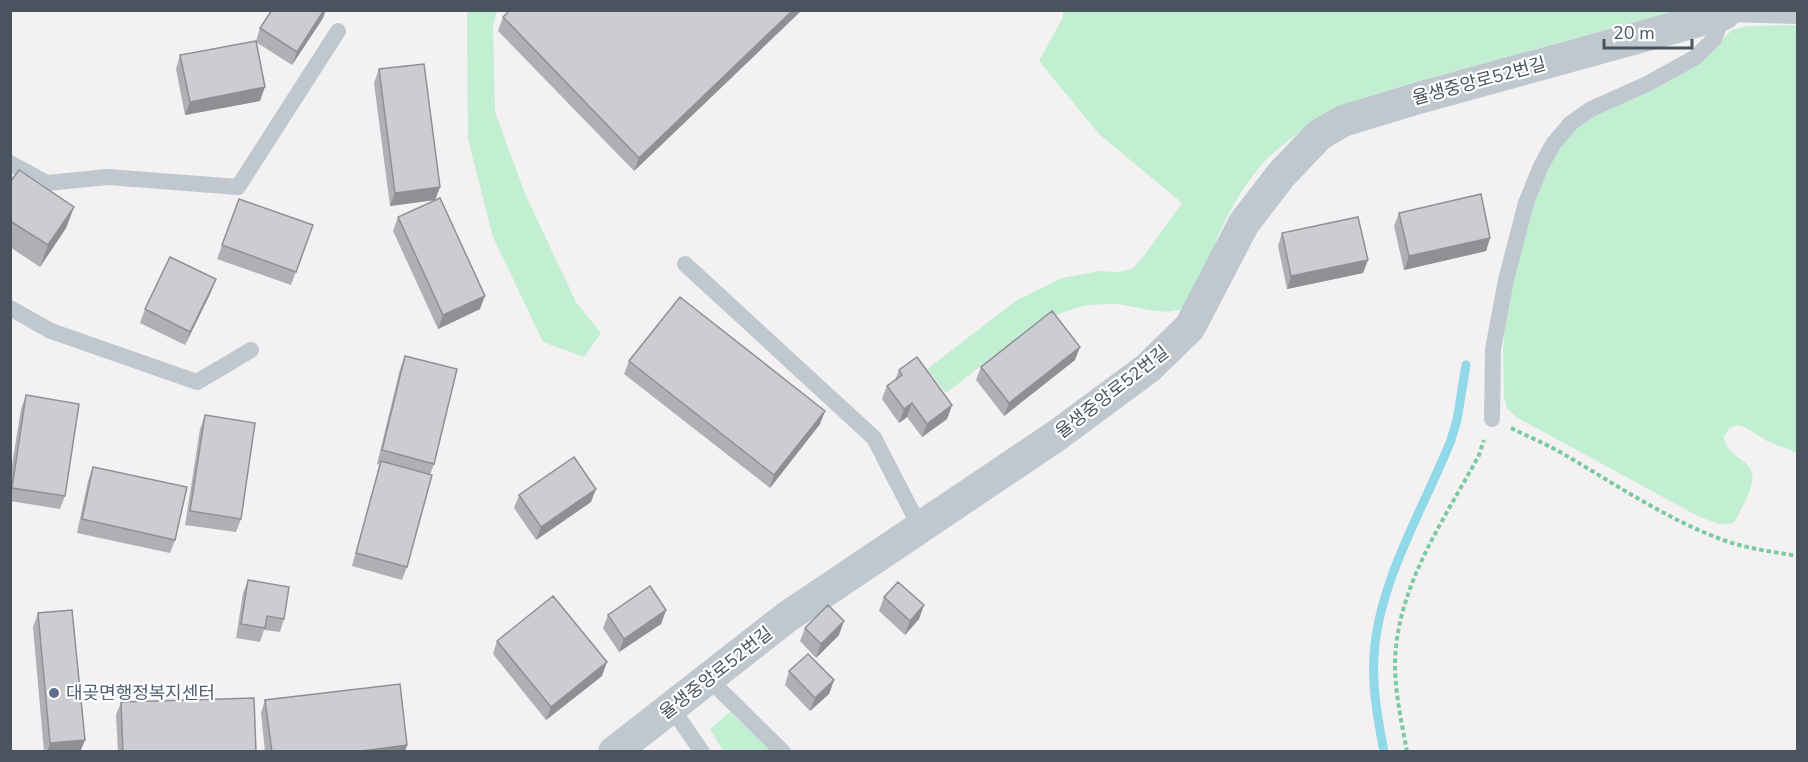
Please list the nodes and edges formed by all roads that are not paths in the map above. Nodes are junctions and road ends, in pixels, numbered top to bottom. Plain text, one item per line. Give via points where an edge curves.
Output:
1 (1726, 12) edge
2 (1797, 16) edge
3 (338, 31) dead end
4 (10, 163) edge
5 (685, 264) dead end
6 (10, 308) edge
7 (251, 350) dead end
8 (1492, 419) road end
9 (920, 527) junction
10 (708, 678) junction
11 (671, 707) junction
12 (614, 752) edge
13 (702, 752) edge
14 (783, 752) edge

1 - 2 lane, 율생중앙로52번길
1 - 8 lane via 1714,39 1696,57 1591,109 1571,123 1553,144 1526,203 1506,280 1493,349
1 - 9 street, 율생중앙로52번길 via 1415,99 1343,121 1319,135 1245,223 1190,327 1148,368 1056,436
3 - 4 lane via 238,187 108,177 47,183
5 - 9 lane via 874,438
6 - 7 lane via 51,332 197,382
9 - 10 street, 율생중앙로52번길 via 787,617
10 - 11 street, 율생중앙로52번길
10 - 14 lane
11 - 12 street, 율생중앙로52번길
11 - 13 lane

